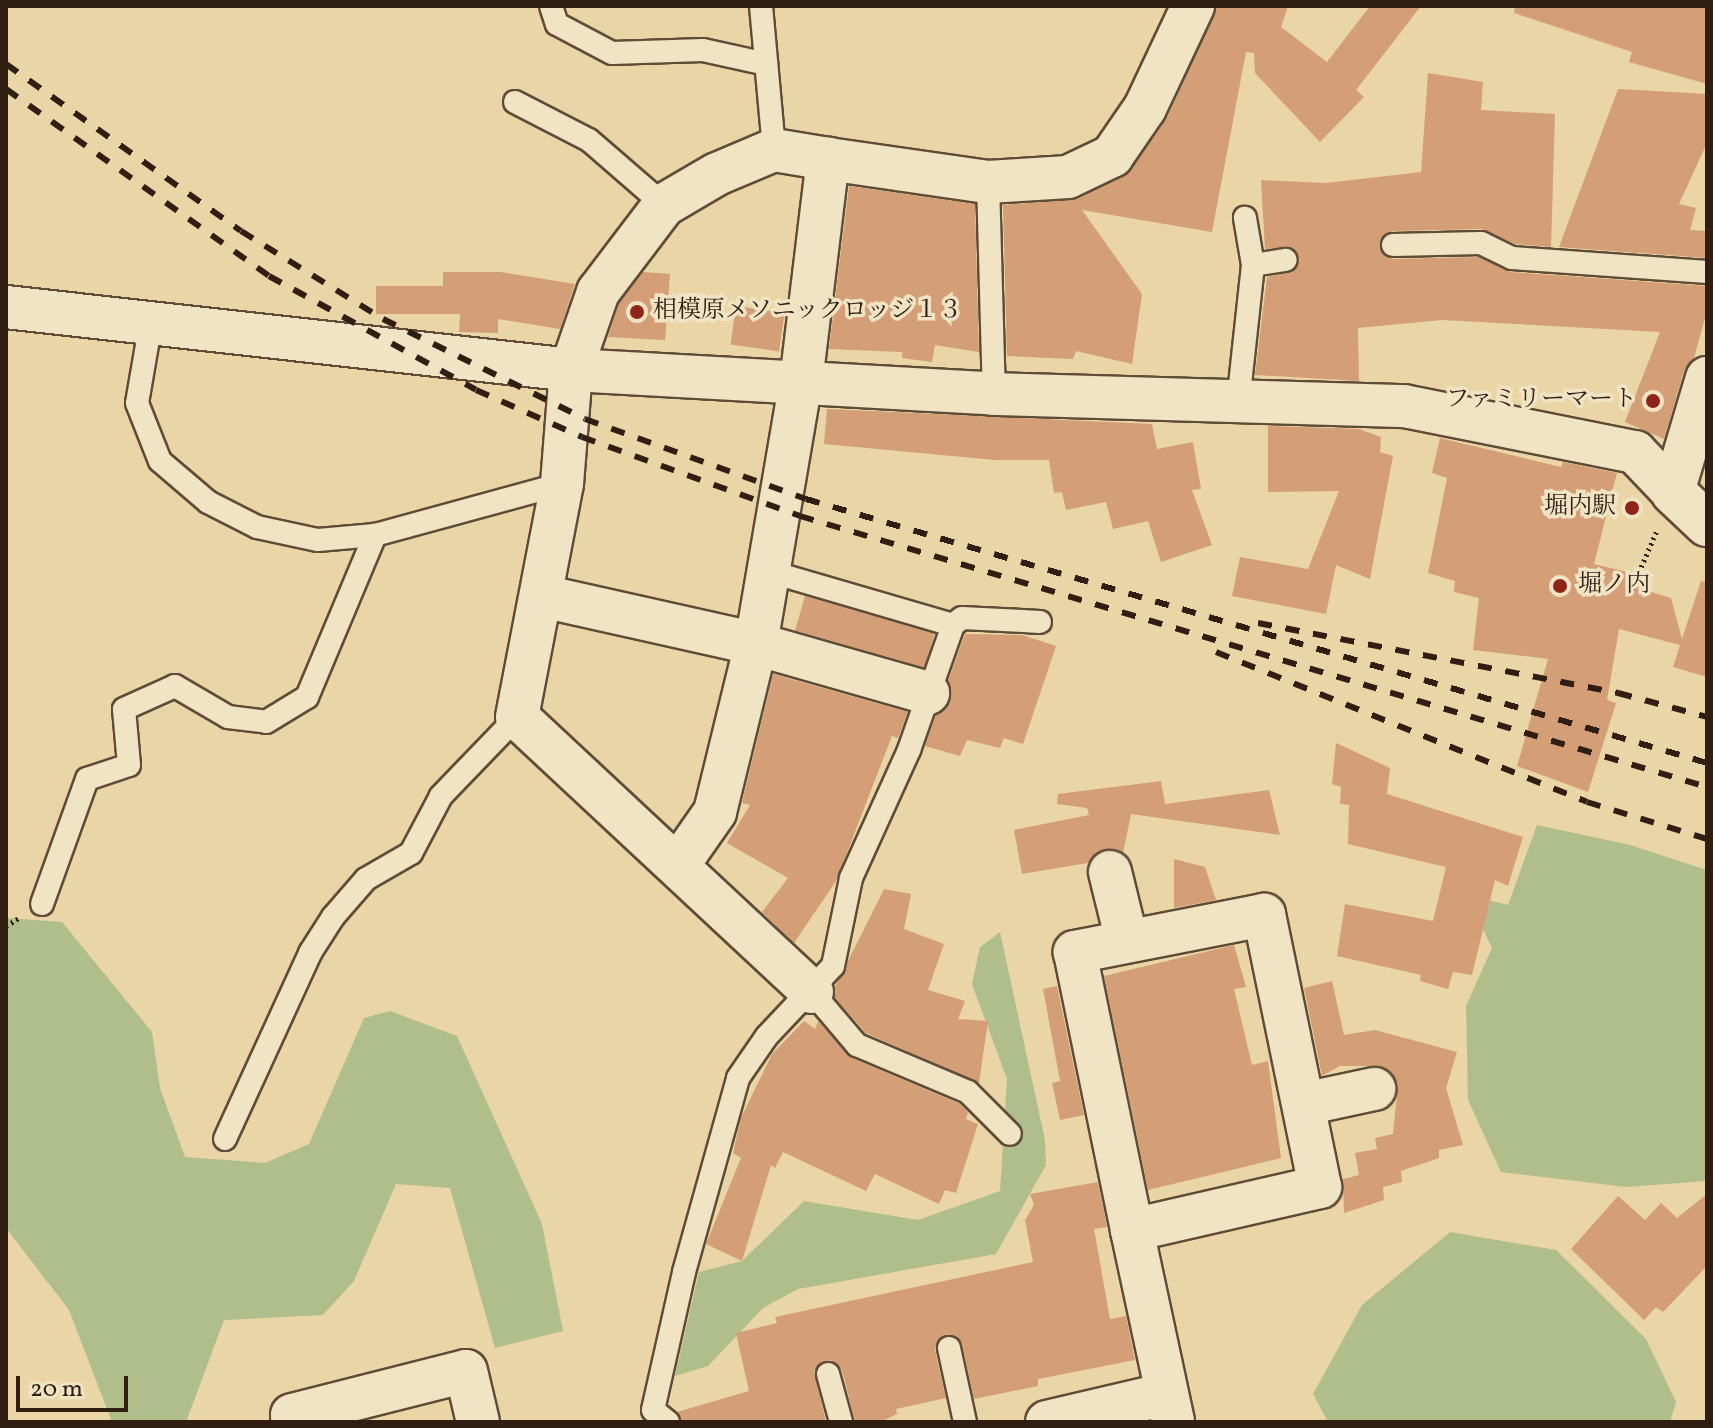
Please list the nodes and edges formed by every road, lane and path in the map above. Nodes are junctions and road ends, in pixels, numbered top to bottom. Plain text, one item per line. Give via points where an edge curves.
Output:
1 (551, 6) edge
2 (761, 6) edge
3 (1193, 6) edge
4 (766, 64) junction
5 (515, 102) dead end
6 (774, 150) junction
7 (828, 159) junction
8 (988, 182) junction
9 (664, 205) junction
10 (1245, 218) dead end
11 (1393, 245) dead end
12 (1286, 260) dead end
13 (1253, 265) junction
14 (1707, 272) edge
15 (6, 307) edge
16 (151, 322) junction
17 (571, 370) junction
18 (1707, 378) edge
19 (801, 382) junction
20 (994, 394) junction
21 (1238, 403) junction
22 (562, 484) junction
23 (1673, 492) junction
24 (1707, 524) edge
25 (375, 535) junction
26 (768, 571) junction
27 (1632, 589) dead end
28 (542, 596) junction
29 (1040, 622) dead end
30 (953, 625) junction
31 (756, 644) junction
32 (928, 693) junction
33 (517, 717) junction
34 (678, 865) junction
35 (1110, 872) dead end
36 (42, 904) dead end
37 (1127, 941) junction
38 (812, 992) junction
39 (1374, 1089) dead end
40 (1304, 1104) junction
41 (1010, 1134) dead end
42 (225, 1139) dead end
43 (1132, 1230) junction
44 (949, 1348) dead end
45 (828, 1374) dead end
46 (1170, 1408) edge
47 (294, 1422) edge
48 (478, 1422) edge
49 (668, 1422) edge
50 (841, 1422) edge
51 (965, 1422) edge
52 (1047, 1422) edge

1 - 4 lane via 557,24 612,53 703,50
2 - 4 lane
3 - 8 street via 1145,108 1112,156 1068,177
4 - 6 lane
5 - 9 lane via 589,140
6 - 7 street
6 - 9 street via 717,174
7 - 8 street
7 - 19 street
8 - 20 lane
9 - 17 street via 598,292
10 - 13 lane
11 - 14 lane via 1481,243 1512,258
12 - 13 lane
13 - 21 lane
15 - 16 street
16 - 17 street
16 - 25 lane via 137,403 160,461 208,502 257,527 318,540
17 - 19 street
17 - 22 street
18 - 23 street
19 - 20 street
19 - 26 street
20 - 21 street
21 - 23 street via 1404,406 1464,415 1635,452
22 - 25 lane
22 - 28 street
23 - 24 street
23 - 27 path
25 - 36 lane via 307,697 266,722 228,717 175,686 124,709 129,765 87,779
26 - 30 lane
26 - 31 street
28 - 31 street
28 - 33 street
29 - 30 lane via 962,618
30 - 32 lane
31 - 32 street
31 - 34 street via 715,812
32 - 38 lane via 909,750 851,878 833,966
33 - 34 street
33 - 42 lane via 441,796 411,853 366,879 333,917 310,953
34 - 38 street
35 - 37 street
37 - 40 street via 1264,915
37 - 43 street via 1075,952
38 - 41 lane via 857,1045 968,1092
38 - 49 lane via 767,1036 738,1078 684,1272 653,1410
39 - 40 street
40 - 43 street via 1320,1187
43 - 46 street
44 - 51 lane
45 - 50 lane
46 - 52 street
47 - 48 street via 292,1415 466,1371

